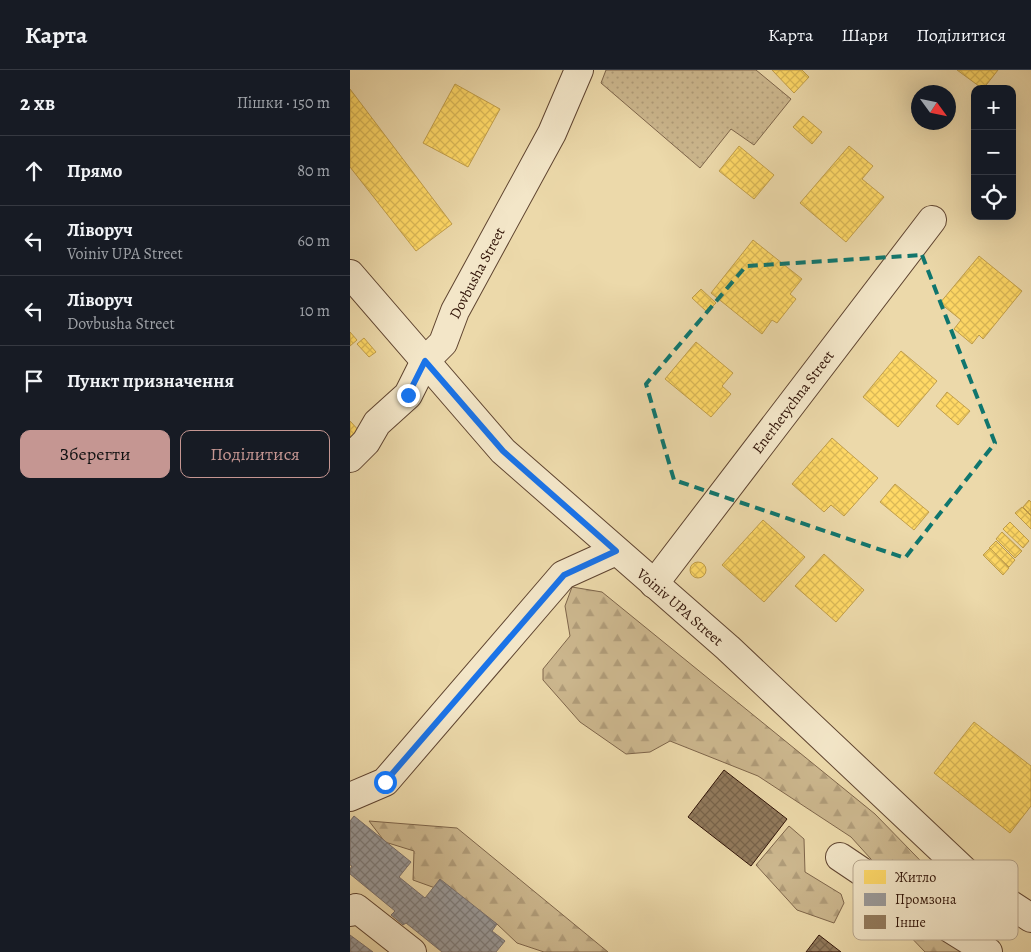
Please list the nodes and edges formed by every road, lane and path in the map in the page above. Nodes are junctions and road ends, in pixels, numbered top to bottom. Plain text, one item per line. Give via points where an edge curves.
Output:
1 (579, 70) edge
2 (932, 220) dead end
3 (353, 282) edge
4 (425, 361) junction
5 (350, 458) edge
6 (616, 551) junction
7 (654, 584) junction
8 (350, 797) edge
9 (840, 857) dead end
10 (953, 860) edge
11 (853, 866) edge
12 (1018, 909) edge
13 (350, 912) edge
14 (1031, 918) edge
15 (969, 940) edge
16 (412, 952) edge
17 (988, 952) edge

1 - 4 street, Dovbusha Street via 552,133 455,311 443,344
2 - 7 street, Enerhetychna Street
3 - 4 street, Voiniv UPA Street
4 - 5 street, Dovbusha Street via 408,395 377,423 366,442
4 - 6 street, Voiniv UPA Street via 503,451
6 - 7 street, Voiniv UPA Street
6 - 8 street via 564,575 385,782
7 - 10 street, Voiniv UPA Street via 728,648
9 - 11 street
12 - 14 street, Voiniv UPA Street
13 - 16 street via 356,908
15 - 17 street

